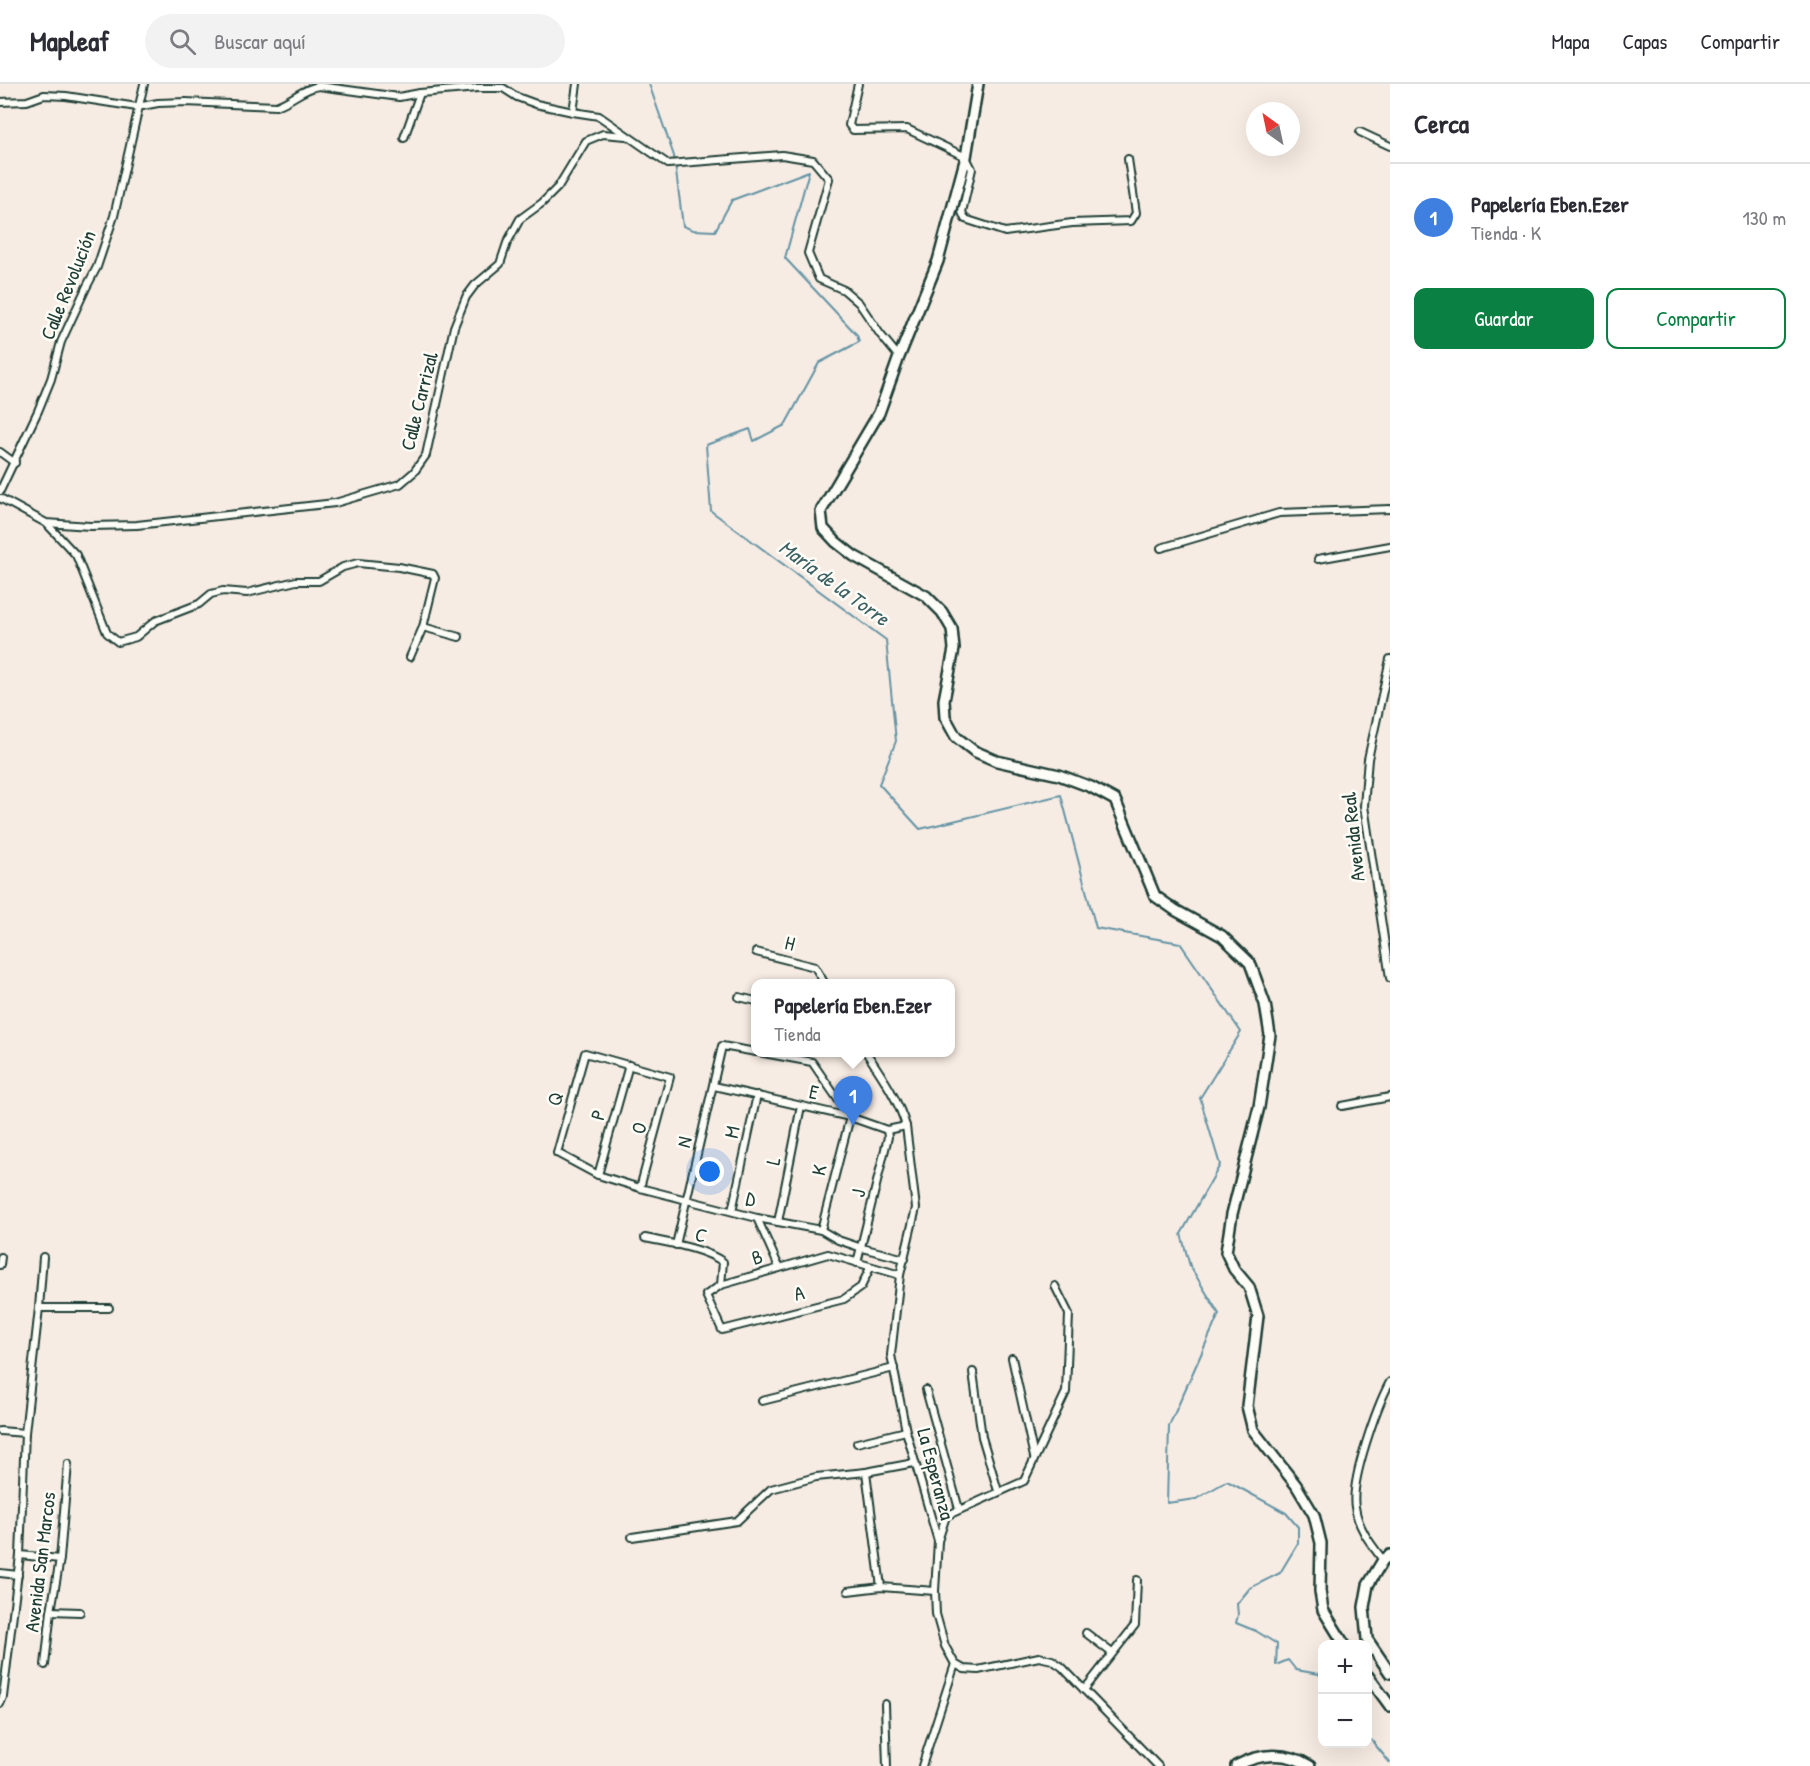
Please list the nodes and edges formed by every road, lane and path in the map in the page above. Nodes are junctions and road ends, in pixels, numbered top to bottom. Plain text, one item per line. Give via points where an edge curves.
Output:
1 (144, 84) edge
2 (577, 84) edge
3 (858, 84) edge
4 (978, 84) edge
5 (420, 93) junction
6 (0, 102) edge
7 (137, 107) junction
8 (573, 112) junction
9 (1360, 132) dead end
10 (627, 136) junction
11 (404, 138) dead end
12 (1390, 146) edge
13 (966, 157) junction
14 (1128, 159) dead end
15 (899, 357) junction
16 (0, 452) edge
17 (15, 463) junction
18 (0, 491) edge
19 (0, 498) edge
20 (1390, 508) edge
21 (46, 524) junction
22 (1390, 546) edge
23 (1161, 548) dead end
24 (1318, 559) dead end
25 (423, 627) junction
26 (459, 637) dead end
27 (410, 657) dead end
28 (1390, 659) edge
29 (756, 952) dead end
30 (1390, 978) edge
31 (822, 979) edge
32 (739, 997) dead end
33 (751, 1000) edge
34 (751, 1051) edge
35 (784, 1057) edge
36 (868, 1057) edge
37 (629, 1065) junction
38 (714, 1086) junction
39 (757, 1095) junction
40 (1390, 1097) edge
41 (801, 1106) junction
42 (1342, 1106) dead end
43 (850, 1117) junction
44 (906, 1126) junction
45 (887, 1130) junction
46 (557, 1153) joint
47 (598, 1175) junction
48 (640, 1188) junction
49 (687, 1199) junction
50 (732, 1211) junction
51 (757, 1218) junction
52 (777, 1222) junction
53 (821, 1230) junction
54 (645, 1238) dead end
55 (675, 1245) junction
56 (862, 1248) junction
57 (1, 1257) edge
58 (43, 1257) dead end
59 (905, 1259) junction
60 (857, 1263) junction
61 (0, 1265) edge
62 (779, 1268) junction
63 (870, 1268) junction
64 (900, 1275) junction
65 (721, 1285) junction
66 (1055, 1286) dead end
67 (39, 1308) junction
68 (109, 1308) dead end
69 (1012, 1358) dead end
70 (894, 1368) junction
71 (973, 1372) dead end
72 (1390, 1382) edge
73 (926, 1390) dead end
74 (762, 1401) dead end
75 (0, 1431) edge
76 (906, 1431) junction
77 (25, 1433) junction
78 (857, 1443) dead end
79 (1034, 1457) junction
80 (914, 1463) junction
81 (68, 1464) dead end
82 (866, 1472) junction
83 (998, 1491) junction
84 (959, 1509) junction
85 (632, 1537) dead end
86 (938, 1541) junction
87 (20, 1555) junction
88 (1386, 1557) edge
89 (60, 1559) junction
90 (0, 1573) edge
91 (18, 1575) junction
92 (1137, 1580) dead end
93 (881, 1587) junction
94 (848, 1591) dead end
95 (935, 1591) junction
96 (51, 1611) junction
97 (80, 1612) dead end
98 (1086, 1633) dead end
99 (1342, 1640) edge
100 (1112, 1653) junction
101 (955, 1664) junction
102 (45, 1665) dead end
103 (1390, 1673) edge
104 (1372, 1681) edge
105 (1084, 1690) junction
106 (0, 1704) edge
107 (885, 1704) dead end
108 (1390, 1706) edge
109 (887, 1766) edge
110 (922, 1766) edge
111 (1158, 1766) edge
112 (1236, 1766) edge
113 (1310, 1766) edge

1 - 7 street, Calle Revolución
2 - 8 street
3 - 13 street via 849,125 853,129 907,129
4 - 13 main road
5 - 7 street via 399,97 319,86 276,106 186,102
5 - 8 street via 502,88 536,104
5 - 11 street
6 - 7 street via 27,101 44,95
7 - 17 street, Calle Revolución via 114,216 98,267 61,342 51,379
8 - 10 street via 599,116
9 - 12 street
10 - 15 street via 668,164 782,155 813,160 829,179 808,253 819,279 844,290 859,303
10 - 21 street, Calle Carrizal via 603,134 585,141 558,187 519,219 501,264 466,297 454,327 426,455 400,484 335,503 137,525
13 - 14 street via 972,169 965,219 1005,232 1072,223 1131,221 1136,213
13 - 15 main road via 938,261
15 - 99 main road via 879,412 821,511 823,528 854,556 926,596 942,612 952,629 954,649 944,700 945,717 956,737 997,761 1059,776 1115,800 1155,896 1222,936 1250,963 1261,993 1270,1035 1259,1107 1226,1252 1249,1287 1258,1316 1247,1406 1253,1430 1314,1515 1321,1542 1323,1610
16 - 17 street
17 - 18 street, Calle Revolución
19 - 21 street, Calle Carrizal
20 - 23 street via 1279,513
21 - 25 street via 76,555 108,633 118,642 136,637 155,621 199,604 211,594 247,593 296,581 319,580 358,563 433,574
22 - 24 street
25 - 26 street
25 - 27 street
28 - 30 street, Avenida Real via 1368,759 1364,806
29 - 31 street, H via 815,967
32 - 33 street
34 - 38 street, N via 722,1046
35 - 43 street via 812,1062
36 - 44 street, La Esperanza
37 - 46 street, Q via 585,1053
37 - 47 street, P
37 - 48 street, O via 670,1077
38 - 39 street, E
38 - 49 street, N
39 - 41 street, E
39 - 50 street, M
40 - 42 street
41 - 43 street, E
41 - 52 street, L
43 - 45 street, E
43 - 53 street, K
44 - 45 street
44 - 59 street, La Esperanza via 916,1208
45 - 56 street, J
46 - 47 street, D
47 - 48 street, D
48 - 49 street, D
49 - 50 street, D
49 - 55 street, N
50 - 51 street, D
51 - 52 street, D
51 - 62 street
52 - 53 street, D
53 - 56 street, D
54 - 55 street, C
55 - 65 street, C via 723,1262
56 - 59 street, D
56 - 60 street, J
57 - 61 street
58 - 67 street
59 - 64 street, La Esperanza
60 - 62 street, B via 828,1254
60 - 63 street
62 - 65 street, B
63 - 64 street
63 - 65 street, A via 861,1287 844,1299 722,1329 706,1295
64 - 70 street, La Esperanza via 891,1355
66 - 79 street via 1069,1314 1066,1392
67 - 68 street
67 - 77 street
69 - 79 street
70 - 74 street
70 - 76 street, La Esperanza
71 - 83 street via 982,1437
72 - 88 street via 1370,1430 1354,1493 1362,1533
73 - 84 street
75 - 77 street
76 - 78 street
76 - 80 street, La Esperanza
77 - 87 street
79 - 83 street via 1024,1481
80 - 82 street
80 - 86 street, La Esperanza
81 - 89 street, Avenida San Marcos
82 - 85 street via 816,1477 771,1489 737,1521
82 - 93 street
83 - 84 street
84 - 86 street via 946,1516
86 - 95 street, La Esperanza
87 - 89 street
87 - 91 street
88 - 103 main road via 1368,1585 1364,1607 1368,1639
89 - 96 street, Avenida San Marcos
90 - 91 street
91 - 106 street
92 - 100 street via 1135,1625
93 - 94 street
93 - 95 street
95 - 101 street, La Esperanza via 936,1614
96 - 97 street
96 - 102 street, Avenida San Marcos
98 - 100 street
100 - 105 street
101 - 105 street via 978,1670 1039,1657 1057,1663
101 - 110 street
104 - 108 main road
105 - 111 street
107 - 109 street
112 - 113 main road via 1265,1755 1291,1757

